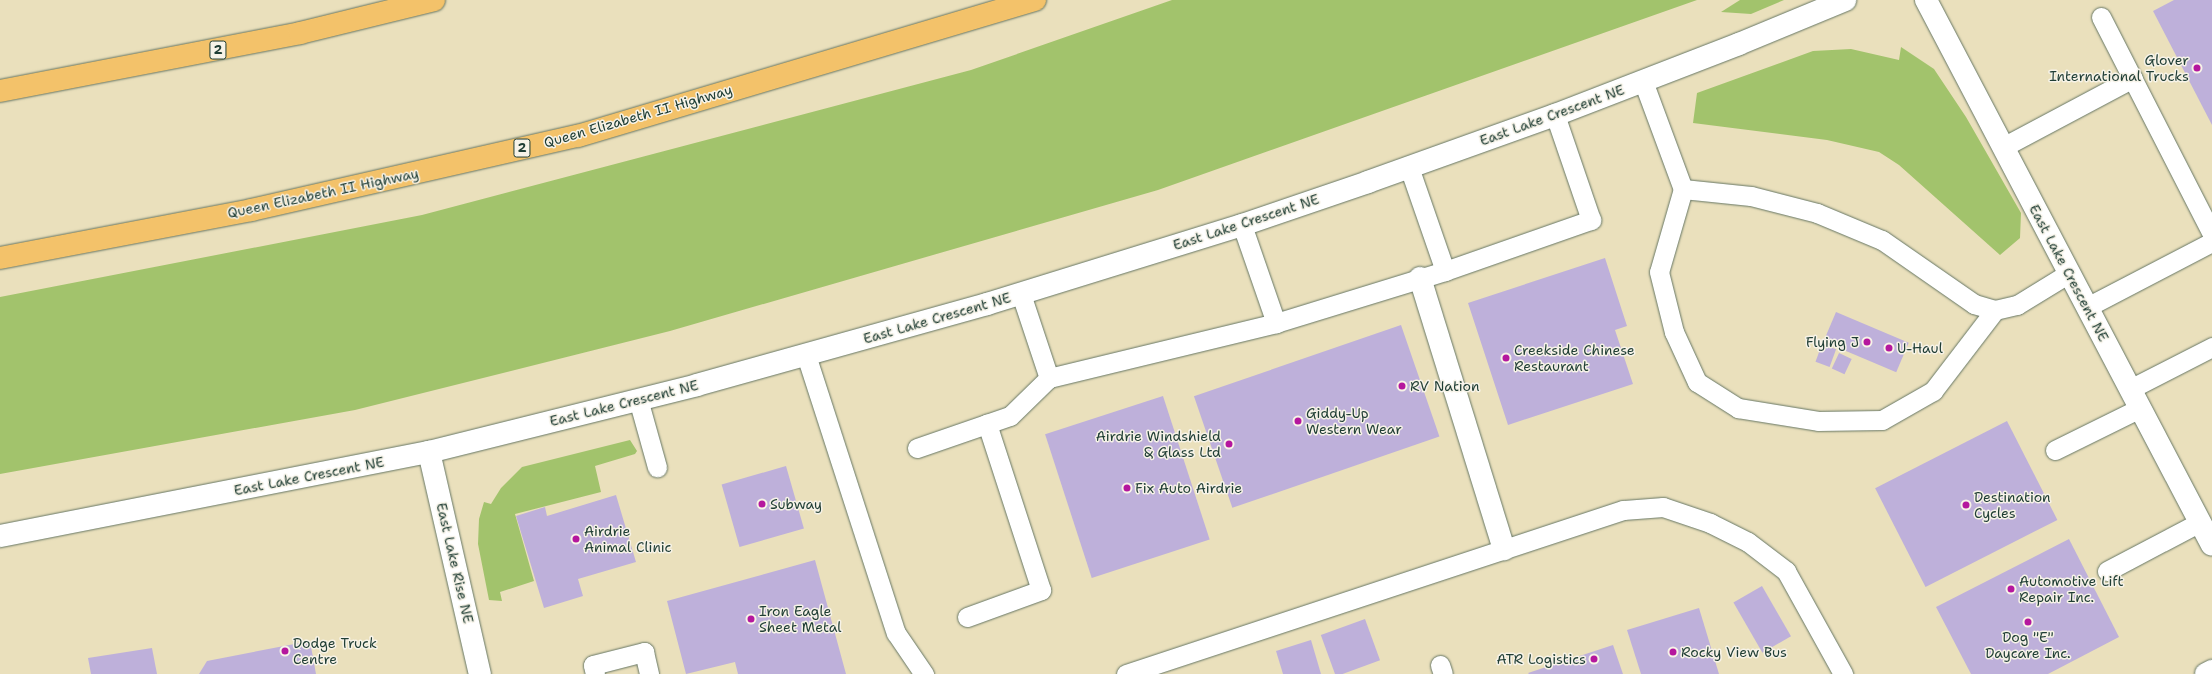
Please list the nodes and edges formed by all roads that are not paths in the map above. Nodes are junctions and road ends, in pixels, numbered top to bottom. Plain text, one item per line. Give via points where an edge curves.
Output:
1 (434, 0) edge
2 (1035, 0) edge
3 (1845, 0) edge
4 (1926, 0) edge
5 (2101, 17) dead end
6 (2134, 78) junction
7 (1643, 81) junction
8 (0, 91) edge
9 (1555, 115) junction
10 (2003, 148) junction
11 (1409, 167) junction
12 (1683, 188) junction
13 (1242, 225) junction
14 (2212, 234) edge
15 (2212, 242) edge
16 (0, 258) edge
17 (1445, 271) junction
18 (2069, 273) junction
19 (1420, 278) junction
20 (1021, 294) junction
21 (2087, 307) junction
22 (1994, 310) junction
23 (1276, 323) junction
24 (2212, 347) edge
25 (806, 355) junction
26 (1049, 378) junction
27 (2130, 389) junction
28 (638, 400) junction
29 (2140, 408) junction
30 (987, 424) junction
31 (918, 448) dead end
32 (2055, 450) dead end
33 (429, 452) junction
34 (657, 467) dead end
35 (2200, 522) junction
36 (0, 536) edge
37 (2212, 545) edge
38 (1504, 549) junction
39 (2107, 571) dead end
40 (967, 618) dead end
41 (2212, 671) edge
42 (480, 674) edge
43 (595, 674) edge
44 (649, 674) edge
45 (924, 674) edge
46 (1126, 674) edge
47 (1843, 674) edge
48 (2206, 674) edge

1 - 8 highway, 2 via 300,33
2 - 16 highway, Queen Elizabeth II Highway / 2 via 578,136 251,210
3 - 7 street, East Lake Crescent NE
4 - 10 street, East Lake Crescent NE
5 - 6 lane
6 - 10 lane
6 - 14 lane
7 - 9 street, East Lake Crescent NE
7 - 12 lane
9 - 11 street, East Lake Crescent NE
9 - 17 lane via 1591,220
10 - 18 street, East Lake Crescent NE
11 - 13 street, East Lake Crescent NE
11 - 17 lane
12 - 22 lane via 1751,196 1817,213 1882,240 1974,304
12 - 22 lane via 1659,272 1674,332 1697,382 1738,408 1818,421 1882,420 1933,391
13 - 20 street, East Lake Crescent NE
13 - 23 lane
15 - 21 lane
17 - 19 lane
18 - 21 street, East Lake Crescent NE
18 - 22 lane via 2017,305
19 - 23 lane
19 - 38 street
20 - 25 street, East Lake Crescent NE
20 - 26 lane
21 - 27 street, East Lake Crescent NE
23 - 26 lane
24 - 27 lane
25 - 28 street, East Lake Crescent NE
25 - 45 lane via 896,633
26 - 30 lane via 1010,416
27 - 29 street, East Lake Crescent NE
28 - 33 street, East Lake Crescent NE
28 - 34 lane
29 - 32 lane
29 - 35 street, East Lake Crescent NE
30 - 31 lane
30 - 40 lane via 1041,590
33 - 36 street, East Lake Crescent NE
33 - 42 street, East Lake Rise NE
35 - 37 street, East Lake Crescent NE
35 - 39 lane
38 - 46 lane
38 - 47 lane via 1623,510 1663,507 1710,523 1748,542 1786,571
41 - 48 street
43 - 44 lane via 592,665 644,652

